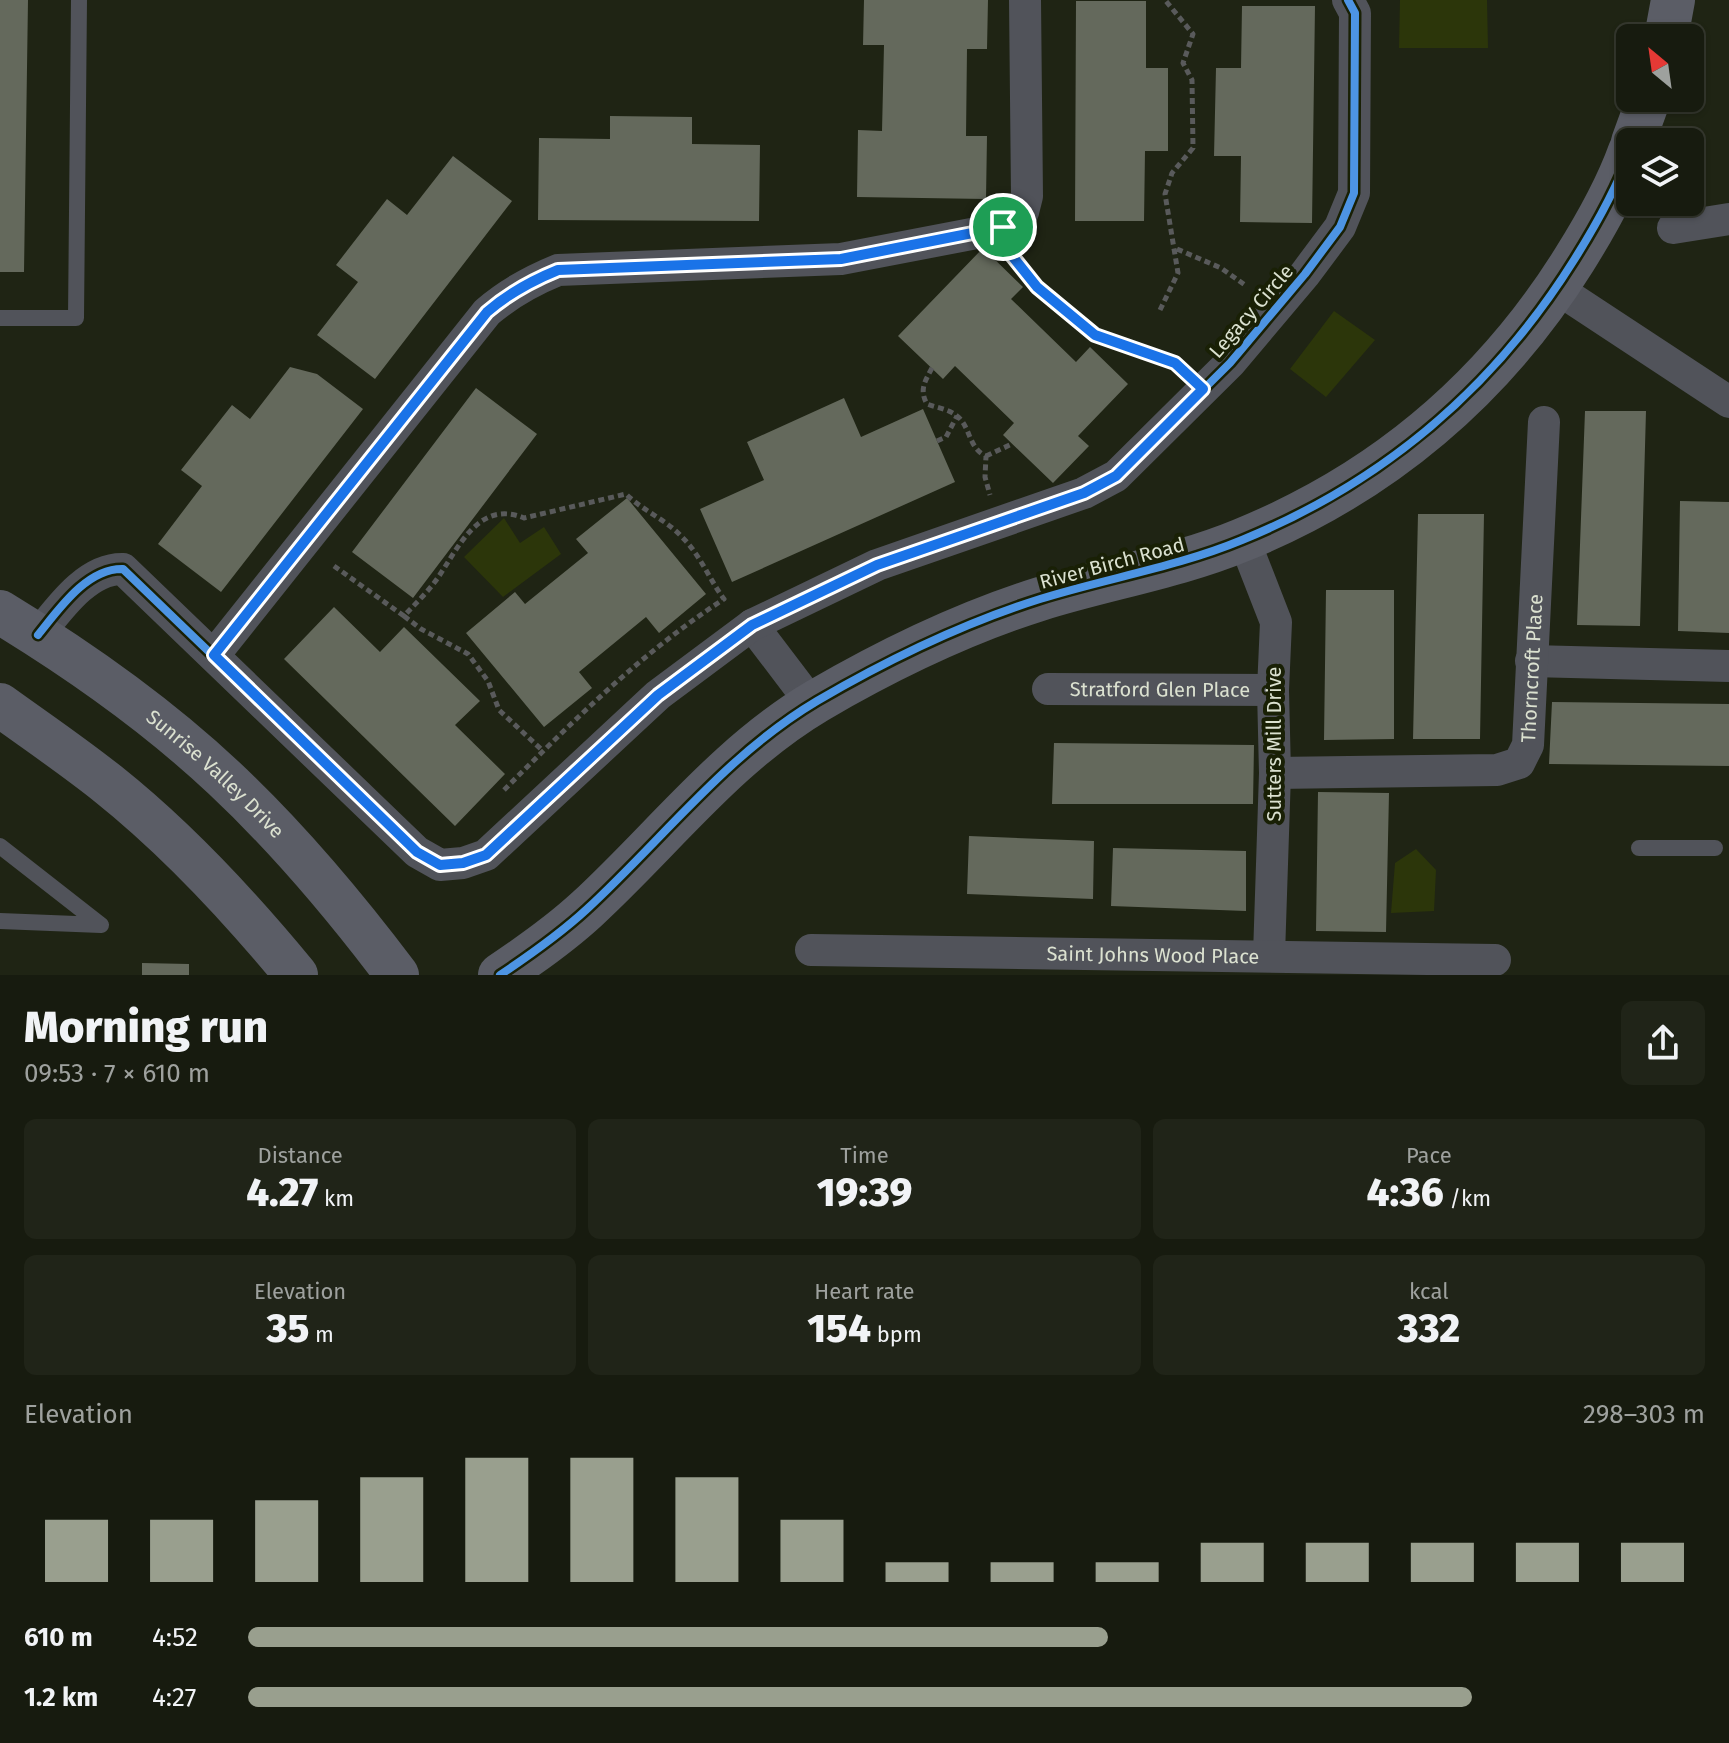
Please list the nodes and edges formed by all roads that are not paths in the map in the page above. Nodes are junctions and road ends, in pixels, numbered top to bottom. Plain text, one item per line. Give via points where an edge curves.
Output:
1 (79, 0) edge
2 (1025, 0) edge
3 (1348, 0) edge
4 (1673, 0) edge
5 (1669, 24) edge
6 (1616, 189) edge
7 (1729, 219) edge
8 (1673, 228) dead end
9 (1556, 288) junction
10 (0, 318) edge
11 (1729, 402) edge
12 (1544, 422) dead end
13 (1244, 540) junction
14 (0, 612) edge
15 (752, 625) junction
16 (38, 635) junction
17 (214, 655) junction
18 (1531, 661) junction
19 (1729, 666) edge
20 (1048, 689) dead end
21 (1273, 690) junction
22 (812, 704) junction
23 (0, 705) edge
24 (1275, 773) junction
25 (0, 846) edge
26 (1639, 848) dead end
27 (1715, 848) dead end
28 (0, 921) edge
29 (811, 950) dead end
30 (1269, 955) junction
31 (1495, 960) dead end
32 (296, 975) edge
33 (397, 975) edge
34 (500, 975) edge

1 - 10 lane via 76,318
2 - 17 street via 1027,196 1023,212 1008,227 841,259 558,270 532,280 487,312
3 - 15 street, Legacy Circle via 1355,13 1354,193 1340,227 1230,363 1116,476 1084,493 877,565
4 - 5 street
6 - 9 street, River Birch Road
7 - 8 street
9 - 11 street
9 - 13 street, River Birch Road via 1506,355 1403,450 1336,494
12 - 18 street, Thorncroft Place
13 - 21 street, Sutters Mill Drive via 1276,622
13 - 22 street, River Birch Road via 964,625
14 - 16 street, Sunrise Valley Drive
15 - 17 street, Legacy Circle via 658,695 486,855 440,865 417,852
15 - 22 street
16 - 17 street, Legacy Circle via 96,575 109,568 123,569
16 - 33 street, Sunrise Valley Drive via 167,729 225,779 337,899
18 - 19 street
18 - 24 street, Thorncroft Place via 1528,745 1519,763 1497,770
20 - 21 street, Stratford Glen Place
21 - 24 street, Sutters Mill Drive
22 - 34 street, River Birch Road via 683,809 586,910
23 - 32 street via 110,786 171,840
24 - 30 street, Sutters Mill Drive
25 - 28 lane via 101,925
26 - 27 lane
29 - 30 street, Saint Johns Wood Place
30 - 31 street, Saint Johns Wood Place

